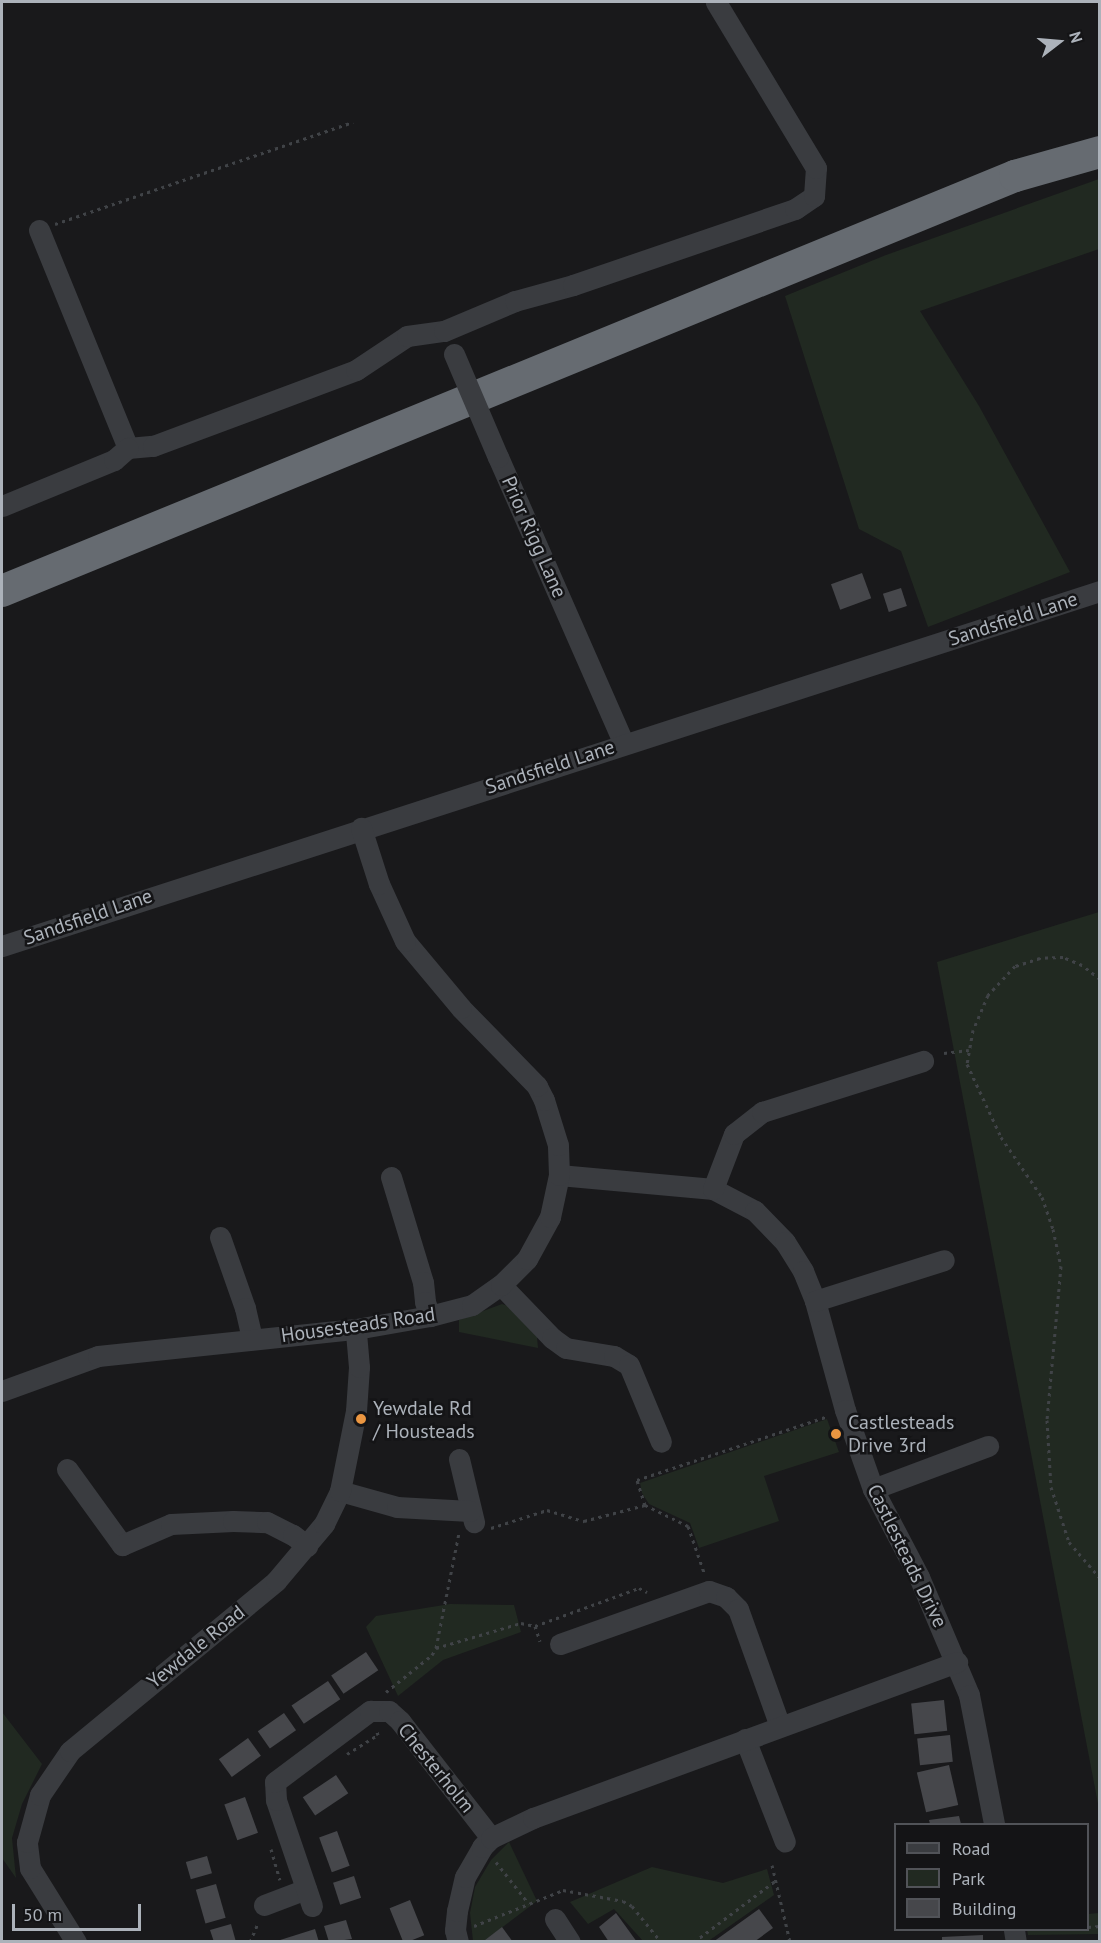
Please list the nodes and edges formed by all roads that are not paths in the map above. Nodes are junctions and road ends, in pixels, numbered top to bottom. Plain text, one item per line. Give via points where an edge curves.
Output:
1 (716, 2) edge
2 (1100, 152) edge
3 (39, 230) road end
4 (444, 332) junction
5 (128, 448) junction
6 (2, 506) edge
7 (2, 591) edge
8 (1100, 591) edge
9 (624, 744) junction
10 (361, 828) junction
11 (2, 946) edge
12 (923, 1061) dead end
13 (559, 1175) junction
14 (391, 1177) dead end
15 (713, 1189) junction
16 (220, 1238) dead end
17 (944, 1260) dead end
18 (501, 1285) junction
19 (815, 1301) junction
20 (430, 1317) junction
21 (356, 1329) junction
22 (252, 1339) junction
23 (2, 1391) edge
24 (661, 1442) dead end
25 (988, 1446) dead end
26 (459, 1459) dead end
27 (67, 1469) dead end
28 (873, 1490) junction
29 (340, 1491) junction
30 (307, 1546) junction
31 (550, 1642) road end
32 (957, 1662) junction
33 (780, 1726) junction
34 (745, 1739) junction
35 (994, 1823) edge
36 (785, 1842) dead end
37 (491, 1847) junction
38 (262, 1911) road end
39 (555, 1919) dead end
40 (76, 1941) edge
41 (458, 1941) edge
42 (570, 1941) edge

1 - 4 street via 816,168 814,196 795,209 515,301
2 - 7 highway via 1015,176
3 - 5 street
4 - 5 street via 407,336 356,370 153,446
4 - 9 street, Prior Rigg Lane, bridge
5 - 6 street via 114,460
8 - 9 street, Sandsfield Lane
9 - 10 street, Sandsfield Lane
10 - 11 street, Sandsfield Lane
10 - 13 street, Housesteads Road via 379,884 405,941 461,1008 537,1086 558,1145
12 - 15 street via 762,1112 734,1134
13 - 15 street, Castlesteads Drive
13 - 18 street, Housesteads Road via 550,1217 527,1258
14 - 20 street
15 - 19 street, Castlesteads Drive via 755,1211 785,1242 803,1270
16 - 22 street
17 - 19 street
18 - 20 street, Housesteads Road via 472,1305
18 - 24 street via 566,1348 614,1356 629,1365
19 - 28 street, Castlesteads Drive via 845,1410
20 - 21 street, Housesteads Road
21 - 22 street, Housesteads Road
21 - 29 street, Yewdale Road via 356,1411
22 - 23 street, Housesteads Road via 98,1356
25 - 28 street
26 - 29 street via 473,1524
27 - 30 street via 122,1545 171,1524 234,1521 267,1522
28 - 32 street, Castlesteads Drive via 919,1577
29 - 30 street, Yewdale Road via 324,1524
30 - 40 street, Yewdale Road via 276,1581 70,1751 40,1795 27,1842 30,1868
31 - 33 street via 709,1591 726,1597 738,1609
32 - 33 street
32 - 35 street, Castlesteads Drive via 969,1695
33 - 34 street
34 - 36 street
34 - 37 street via 532,1818
37 - 38 street, Chesterholm via 400,1721 389,1711 370,1711 276,1782 276,1800 309,1898
37 - 41 street via 482,1847 465,1877 457,1911
39 - 42 street

